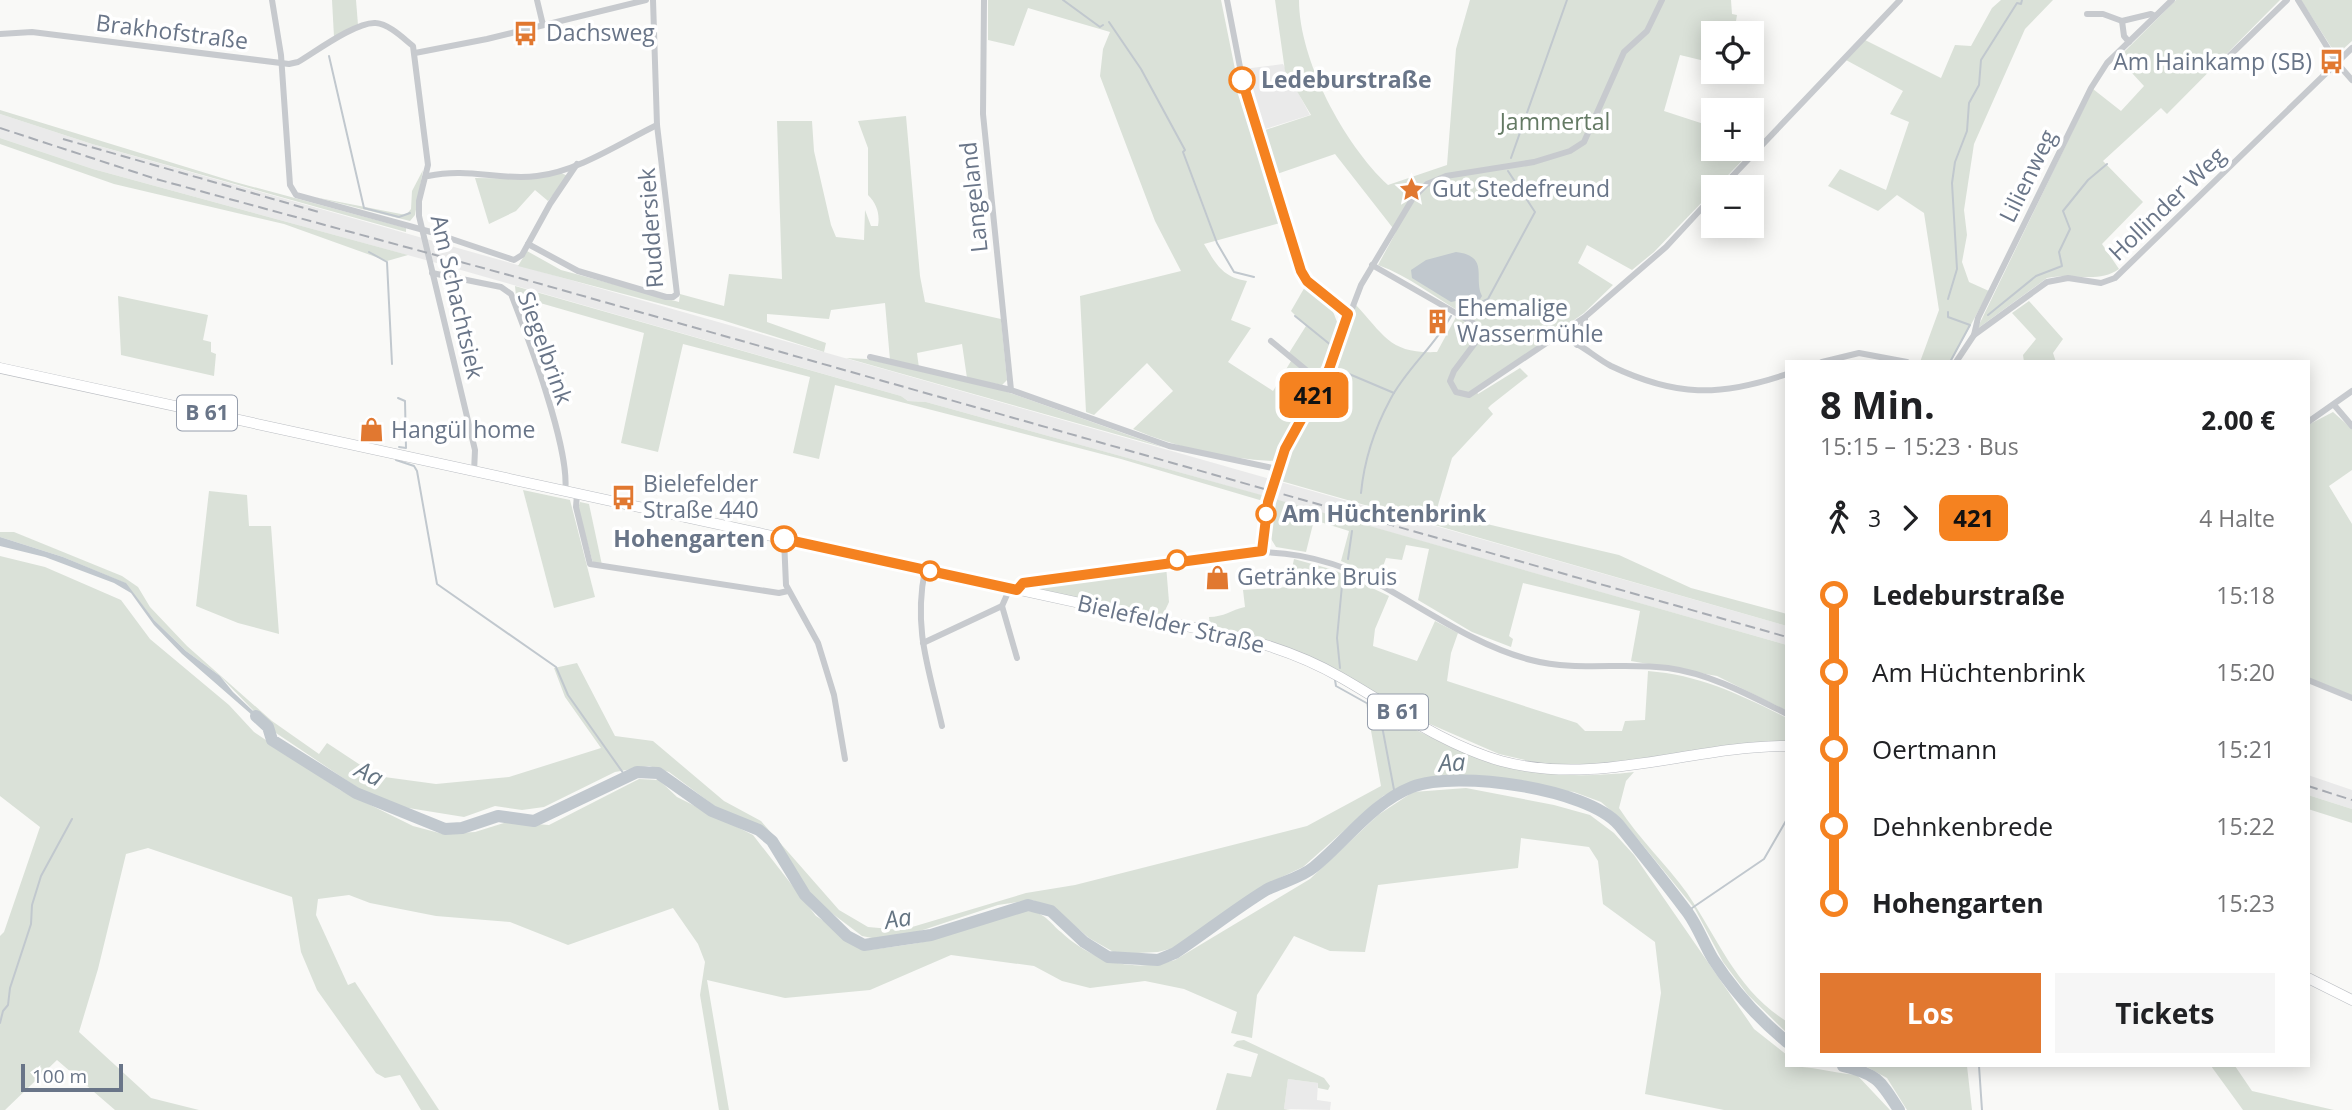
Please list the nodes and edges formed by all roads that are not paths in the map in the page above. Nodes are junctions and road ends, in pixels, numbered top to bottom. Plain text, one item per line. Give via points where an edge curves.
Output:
1 (272, 0) edge
2 (537, 0) edge
3 (646, 0) edge
4 (653, 0) edge
5 (984, 0) edge
6 (1227, 0) edge
7 (1662, 0) edge
8 (1899, 0) edge
9 (2172, 0) edge
10 (2287, 0) edge
11 (2298, 0) edge
12 (2087, 14) dead end
13 (2155, 16) junction
14 (2122, 20) junction
15 (543, 25) junction
16 (0, 34) edge
17 (2129, 42) junction
18 (2352, 48) edge
19 (414, 50) junction
20 (281, 63) junction
21 (2337, 63) junction
22 (2221, 65) dead end
23 (2352, 80) edge
24 (657, 125) junction
25 (577, 164) junction
26 (1733, 175) edge
27 (428, 176) junction
28 (1701, 209) edge
29 (421, 229) junction
30 (528, 244) junction
31 (1372, 265) junction
32 (432, 273) junction
33 (1348, 314) junction
34 (1585, 317) junction
35 (1975, 335) junction
36 (1560, 336) junction
37 (1271, 341) dead end
38 (1577, 345) junction
39 (870, 357) dead end
40 (1831, 360) edge
41 (1895, 360) edge
42 (1957, 360) edge
43 (0, 368) edge
44 (1785, 375) edge
45 (1322, 383) junction
46 (1011, 390) junction
47 (2352, 391) edge
48 (2335, 405) junction
49 (2310, 421) edge
50 (2352, 426) edge
51 (1278, 469) junction
52 (474, 472) junction
53 (565, 492) junction
54 (577, 494) junction
55 (784, 539) junction
56 (1262, 551) junction
57 (925, 570) junction
58 (1014, 589) junction
59 (788, 591) junction
60 (1002, 606) junction
61 (923, 643) junction
62 (1017, 659) dead end
63 (2310, 681) edge
64 (2352, 698) edge
65 (1785, 713) edge
66 (943, 726) dead end
67 (1785, 746) edge
68 (845, 759) dead end
69 (2310, 979) edge
70 (2352, 1000) edge

1 - 20 street
2 - 15 street
3 - 15 street
4 - 24 street, Ruddersiek
5 - 46 street, Langeland via 983,114
6 - 33 street via 1246,98 1301,271
7 - 31 street via 1647,31 1624,52 1584,142 1552,157 1446,176 1427,184 1413,198
8 - 26 street
9 - 13 street, Lilienweg
10 - 22 street
11 - 21 street
12 - 14 street
13 - 14 street
13 - 17 street, Lilienweg
14 - 17 street
15 - 19 street
16 - 20 street, Brakhofstraße via 32,32
17 - 35 street, Lilienweg via 2091,88 1984,306
18 - 21 street, Hollinder Weg
19 - 20 street, Brakhofstraße via 379,23 359,26 298,62
19 - 27 street, Am Schachtsiek
20 - 29 street via 292,191 303,198
21 - 23 street
21 - 35 street, Hollinder Weg via 2115,278 2095,283 2054,279
24 - 25 street
24 - 30 street, Ruddersiek via 675,261 675,296 578,271
25 - 27 street via 534,176 476,171
25 - 30 street
27 - 29 street, Am Schachtsiek via 419,201
28 - 34 street
29 - 30 street via 508,260 517,259
29 - 32 street, Am Schachtsiek
31 - 33 street
31 - 36 street via 1475,324 1478,339 1451,377 1452,389 1459,394 1474,393
32 - 52 street, Am Schachtsiek via 475,450
32 - 53 street, Siegelbrink via 501,287 511,294 543,387 564,470
33 - 45 street
34 - 36 street
34 - 38 street
35 - 42 street, Hollinder Weg
36 - 38 street
37 - 45 street
38 - 44 street via 1636,377 1704,392 1738,389
39 - 46 street
40 - 41 street via 1859,354
43 - 52 main road, Bielefelder Straße / B 61
45 - 51 street via 1302,413
46 - 51 street via 1169,446
47 - 48 street
48 - 49 street
48 - 50 street
51 - 56 street
52 - 53 main road, Bielefelder Straße / B 61
53 - 54 main road, Bielefelder Straße / B 61
54 - 55 main road, Bielefelder Straße / B 61
54 - 59 street via 590,564
55 - 57 main road, Bielefelder Straße / B 61
55 - 59 street
56 - 58 street via 1023,583
56 - 65 street via 1340,565 1518,656 1569,666 1688,672 1722,682
57 - 58 main road, Bielefelder Straße / B 61
57 - 61 street via 919,602
58 - 60 street
58 - 67 main road, Bielefelder Straße / B 61 via 1287,652 1340,677 1439,737 1527,766 1600,771 1735,749
59 - 68 street via 818,643 834,695
60 - 61 street
60 - 62 street
61 - 66 street
63 - 64 street
69 - 70 main road

